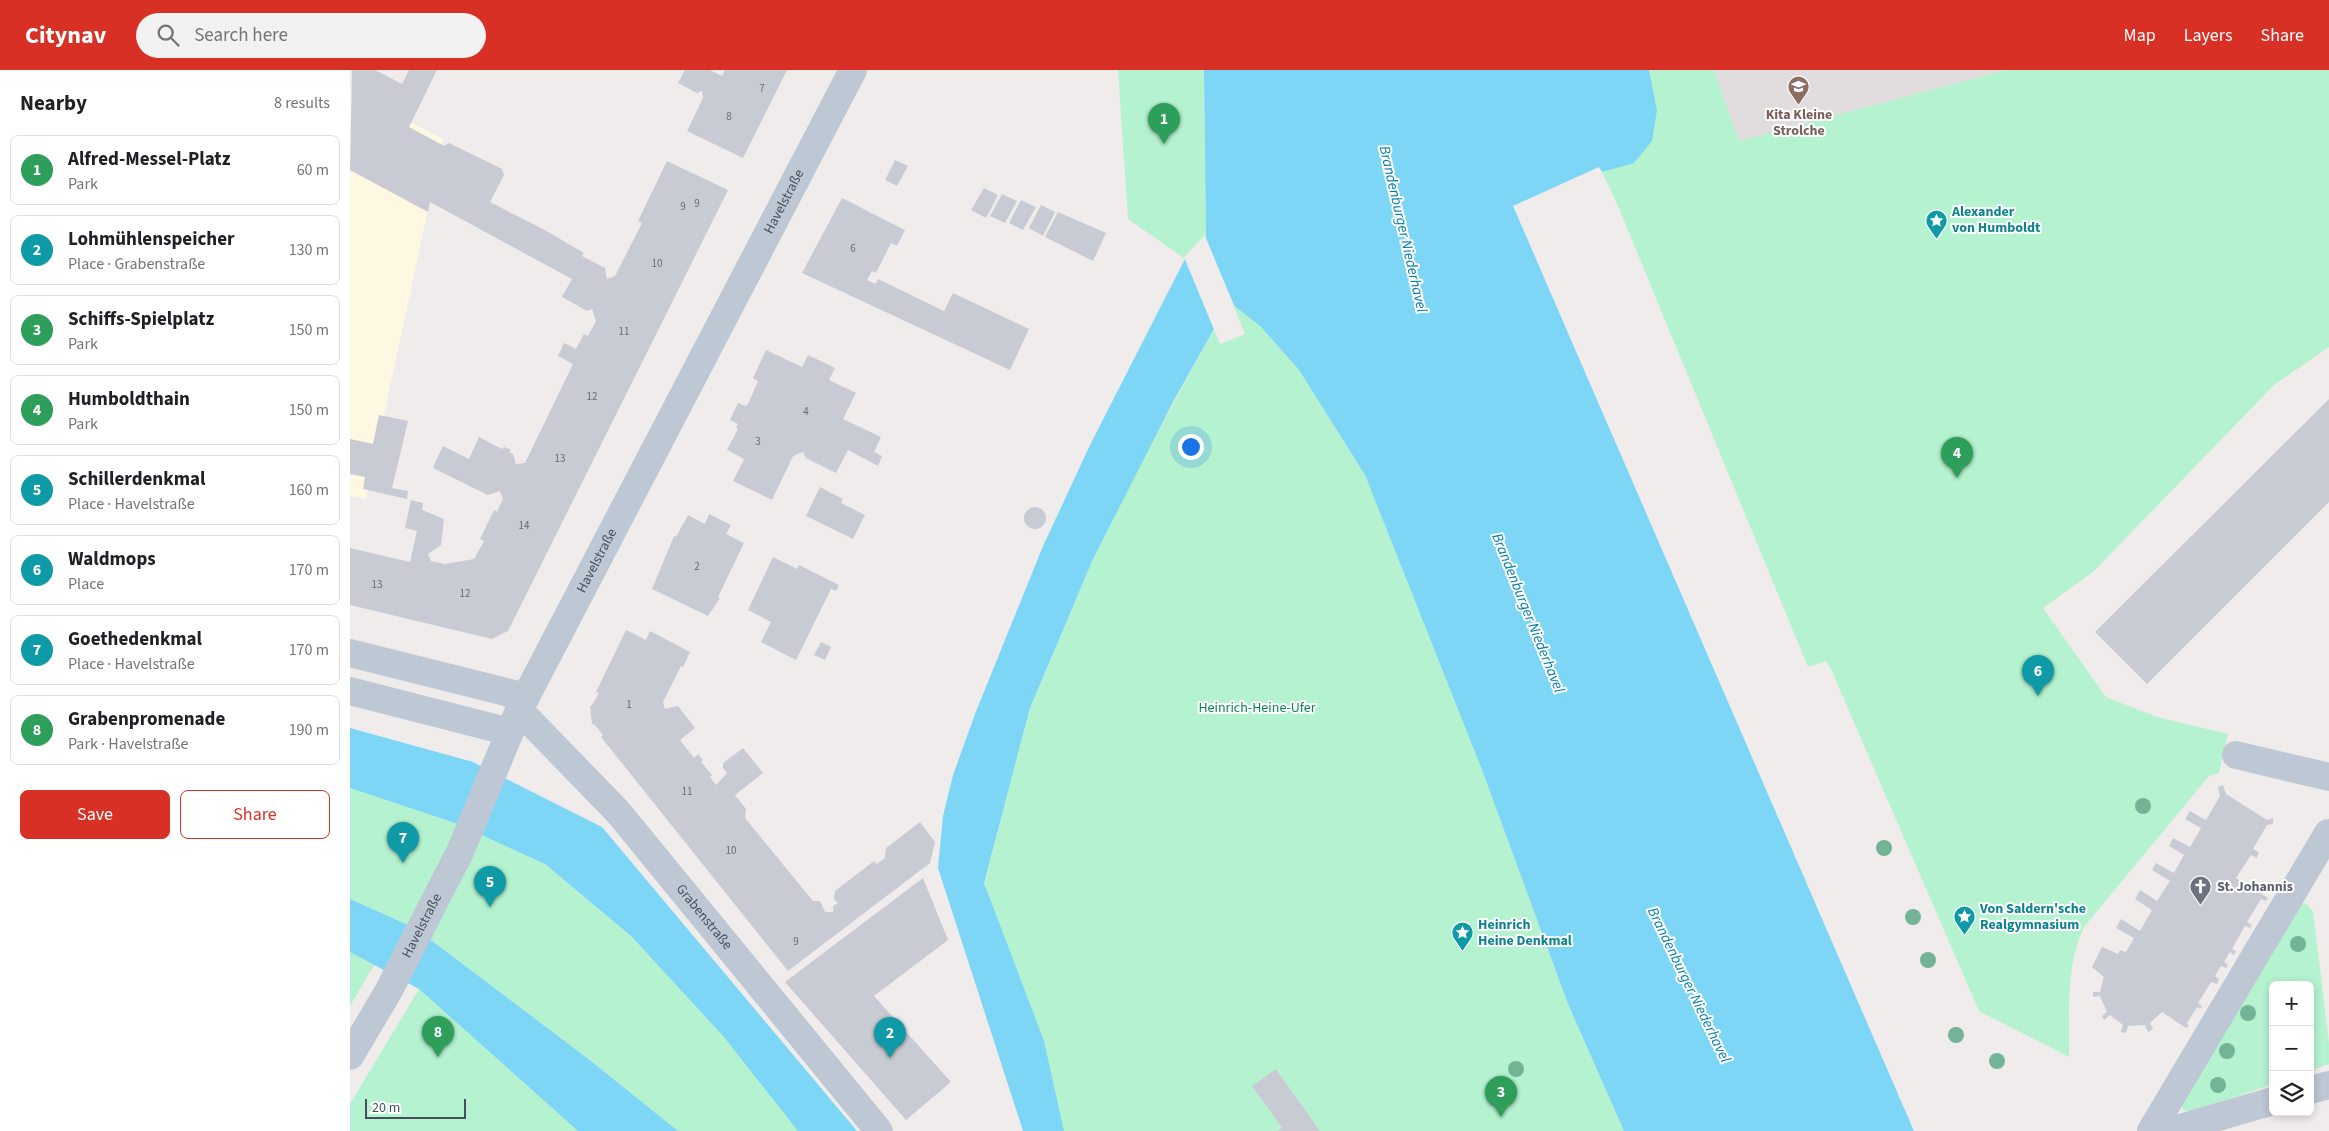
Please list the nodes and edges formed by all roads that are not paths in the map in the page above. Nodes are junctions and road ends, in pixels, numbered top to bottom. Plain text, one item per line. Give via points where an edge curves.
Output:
1 (853, 70) edge
2 (350, 652) edge
3 (350, 691) edge
4 (518, 713) junction
5 (2236, 755) dead end
6 (2329, 777) edge
7 (2329, 834) edge
8 (350, 1056) edge
9 (2329, 1085) edge
10 (2314, 1089) edge
11 (2269, 1102) edge
12 (879, 1131) edge
13 (2150, 1131) edge
14 (2170, 1131) edge

1 - 4 street, Havelstraße
2 - 4 street
3 - 4 street
4 - 8 street, Havelstraße via 467,837 388,992
4 - 12 street, Grabenstraße via 618,812
5 - 6 street
7 - 13 street
9 - 10 street
11 - 14 street

